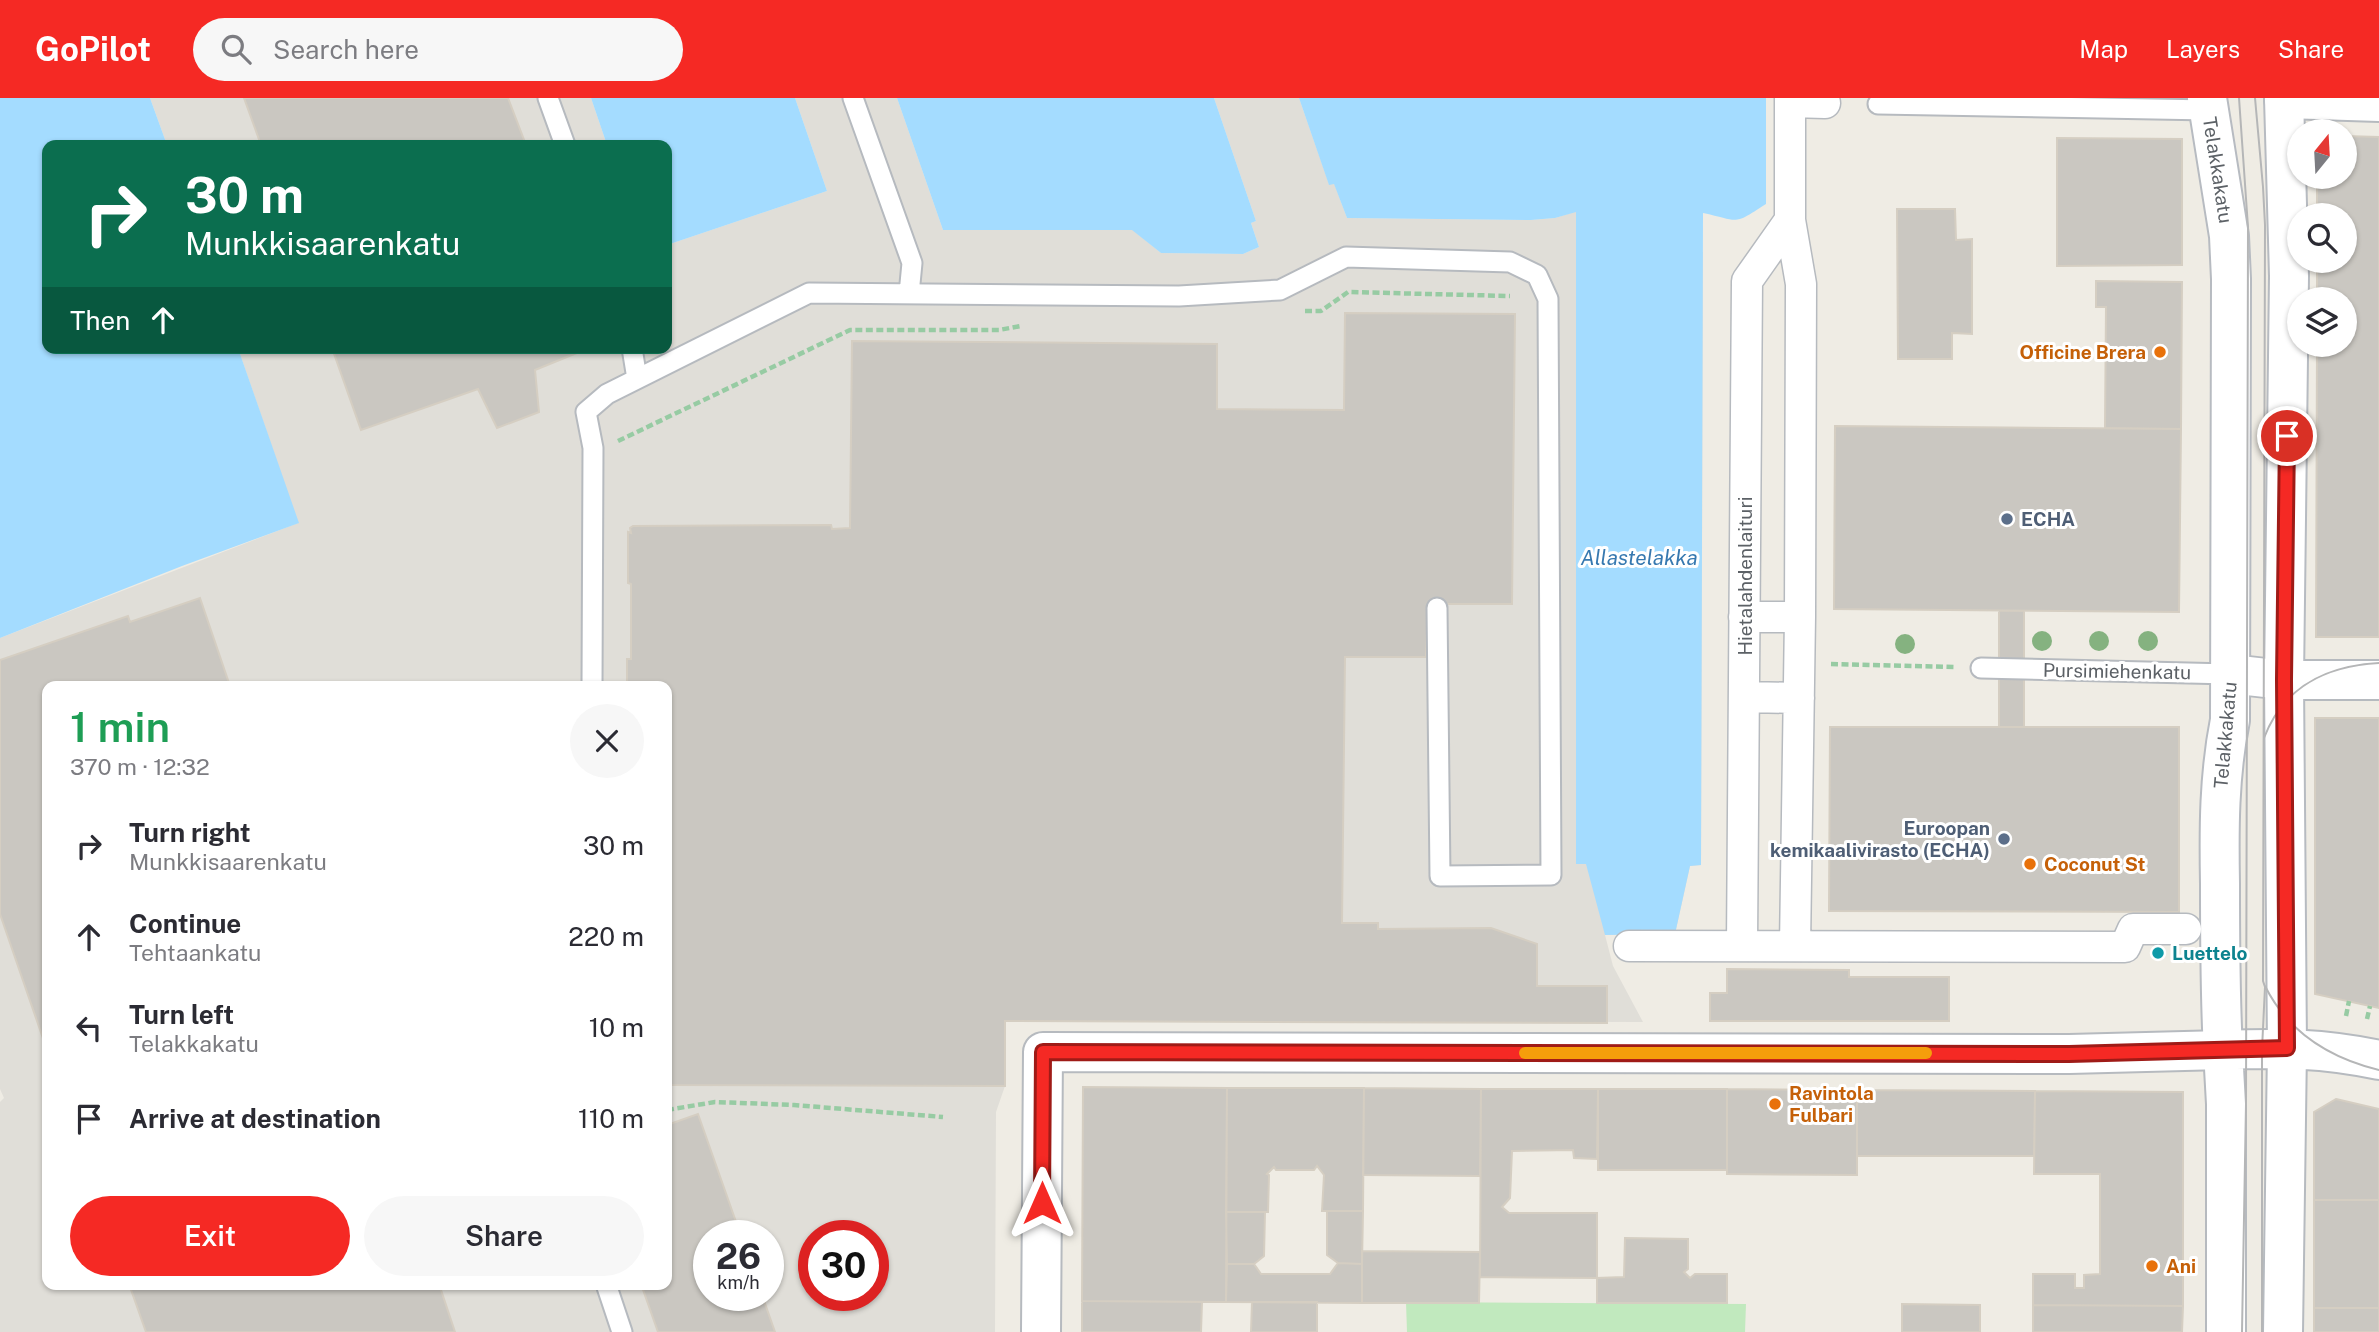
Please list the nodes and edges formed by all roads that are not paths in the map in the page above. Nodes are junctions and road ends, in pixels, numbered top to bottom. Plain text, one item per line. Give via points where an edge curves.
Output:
1 (548, 98) edge
2 (853, 98) edge
3 (2284, 99) edge
4 (1790, 100) edge
5 (2379, 102) edge
6 (1825, 103) dead end
7 (1878, 104) dead end
8 (2208, 104) edge
9 (563, 140) edge
10 (1790, 220) junction
11 (909, 294) junction
12 (633, 354) edge
13 (637, 379) junction
14 (1437, 608) dead end
15 (1744, 617) junction
16 (1800, 617) junction
17 (1981, 668) road end
18 (2230, 674) junction
19 (2284, 680) junction
20 (2379, 680) edge
21 (592, 681) edge
22 (1744, 697) junction
23 (1799, 698) junction
24 (2186, 929) dead end
25 (1742, 945) junction
26 (1629, 946) dead end
27 (1795, 946) junction
28 (2287, 1048) junction
29 (2223, 1050) junction
30 (2379, 1060) edge
31 (608, 1290) edge
32 (622, 1332) edge
33 (1041, 1332) edge
34 (2226, 1332) edge
35 (2283, 1332) edge

1 - 9 lane
2 - 11 lane via 912,263
3 - 5 street
3 - 19 street via 2289,276
4 - 6 street
4 - 10 street
7 - 8 lane
8 - 18 street, Telakkakatu via 2229,236 2231,279
10 - 15 street, Hietalahdenlaituri via 1747,281
10 - 16 street via 1801,284
11 - 13 lane via 809,293
11 - 14 lane via 1179,296 1280,290 1346,257 1510,262 1537,275 1548,299 1550,875 1440,876
12 - 13 lane
13 - 21 lane via 607,394 586,412 593,448
15 - 16 street
15 - 22 street, Hietalahdenlaituri
16 - 23 street
17 - 18 lane, Pursimiehenkatu
18 - 19 street, Pursimiehenkatu
18 - 29 street, Telakkakatu via 2230,720 2219,799
19 - 20 street, Pursimiehenkatu
19 - 28 street
22 - 23 street
22 - 25 street, Hietalahdenlaituri
23 - 27 street
24 - 27 street via 2133,929 2125,947
25 - 26 street
25 - 27 street
28 - 29 street
28 - 30 street
28 - 35 street
29 - 33 street via 2069,1054 1043,1052
29 - 34 street, Telakkakatu
31 - 32 lane

